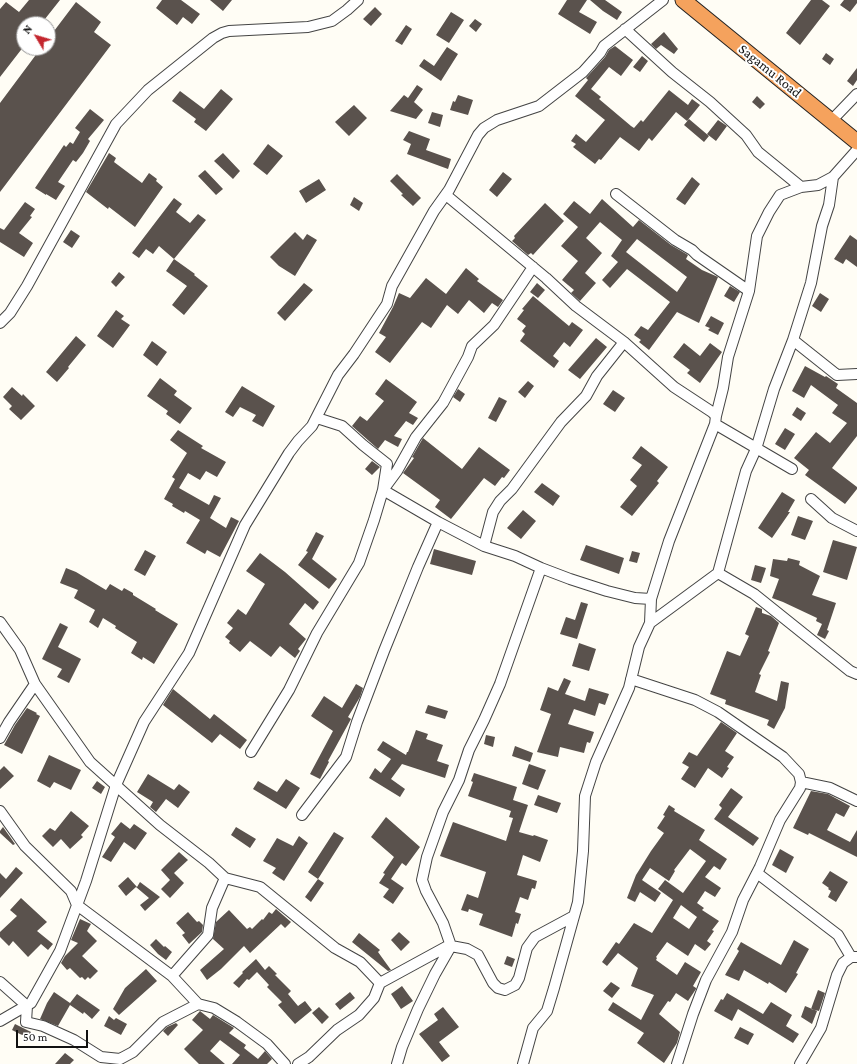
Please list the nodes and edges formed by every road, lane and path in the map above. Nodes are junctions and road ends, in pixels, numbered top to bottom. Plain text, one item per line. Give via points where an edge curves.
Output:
1 (358, 0) edge
2 (663, 0) edge
3 (683, 0) edge
4 (625, 29) junction
5 (857, 94) edge
6 (831, 121) junction
7 (857, 142) edge
8 (857, 150) edge
9 (833, 177) junction
10 (801, 187) junction
11 (616, 194) dead end
12 (446, 195) junction
13 (533, 267) junction
14 (749, 291) junction
15 (0, 323) edge
16 (793, 340) junction
17 (624, 342) junction
18 (857, 374) edge
19 (317, 418) junction
20 (716, 420) junction
21 (756, 449) junction
22 (792, 469) dead end
23 (383, 490) junction
24 (811, 499) dead end
25 (438, 522) junction
26 (857, 531) edge
27 (484, 546) junction
28 (541, 568) junction
29 (718, 573) junction
30 (651, 599) junction
31 (0, 622) edge
32 (650, 623) junction
33 (857, 674) edge
34 (631, 679) junction
35 (35, 684) junction
36 (0, 738) edge
37 (251, 752) dead end
38 (801, 782) junction
39 (116, 785) junction
40 (857, 801) edge
41 (0, 811) edge
42 (302, 815) dead end
43 (757, 873) junction
44 (225, 878) junction
45 (77, 905) junction
46 (574, 916) junction
47 (451, 946) junction
48 (854, 957) edge
49 (172, 976) junction
50 (0, 982) edge
51 (380, 983) junction
52 (198, 1004) junction
53 (27, 1006) junction
54 (0, 1021) edge
55 (111, 1061) edge
56 (285, 1064) edge
57 (298, 1064) edge
58 (398, 1064) edge
59 (523, 1064) edge
60 (677, 1064) edge
61 (800, 1064) edge

1 - 15 street via 332,21 308,27 222,33 148,90 116,124 28,286
2 - 4 street
3 - 6 highway, Sagamu Road
4 - 10 street via 746,135 758,152
4 - 12 street via 604,46 583,72 540,106 497,120 484,128
5 - 6 street
6 - 7 highway, Sagamu Road
8 - 9 street
9 - 10 street via 818,185
9 - 16 street via 812,283
10 - 14 street via 780,195 757,236
11 - 14 street
12 - 13 street
12 - 19 street via 434,211 392,286 387,304 338,375
13 - 17 street via 576,306
13 - 23 street via 494,325 472,346 443,403 416,437 398,471
14 - 20 street via 728,357
16 - 18 street via 837,375
16 - 21 street via 774,389
17 - 20 street via 674,388 712,412
17 - 27 street via 586,396 561,422 493,512
19 - 23 street via 342,426 387,464
19 - 39 street via 289,453 245,525 189,652 144,722
20 - 21 street
20 - 30 street via 669,541
21 - 22 street
21 - 29 street via 746,471
23 - 25 street
23 - 37 street via 359,563 317,633 289,690
24 - 26 street via 832,518
25 - 27 street
25 - 42 street via 384,651 346,757
27 - 28 street
28 - 30 street via 608,591
28 - 47 street via 500,684 469,750 427,857 422,880
29 - 32 street
29 - 33 street via 754,594
30 - 32 street
31 - 35 street via 20,650
32 - 34 street via 639,647
34 - 38 street via 695,700 718,712 783,757 799,774
34 - 46 street via 596,762 585,796 583,851 578,902
35 - 36 street
35 - 39 street via 90,762
38 - 40 street via 830,788
38 - 43 street via 800,788 780,820
39 - 44 street
39 - 45 street
41 - 45 street via 25,846 71,891
43 - 48 street via 838,935
43 - 60 street via 743,900 732,932 706,980
44 - 49 street via 212,908 208,935
44 - 51 street via 260,887 335,948 360,962
45 - 49 street
45 - 53 street via 60,951
46 - 47 street via 535,937 527,948 520,978 515,985 505,990 493,983 478,955 467,949
46 - 59 street via 547,1011 533,1028
47 - 51 street
47 - 58 street via 418,1009 402,1046
48 - 61 street via 844,963 837,975 821,1028
49 - 52 street
50 - 53 street
51 - 57 street via 374,998 359,1015 337,1030
52 - 55 street via 163,1022 133,1052
52 - 56 street via 214,1008 237,1022 267,1044
53 - 54 street
53 - 55 street via 26,1022 43,1026 74,1040

